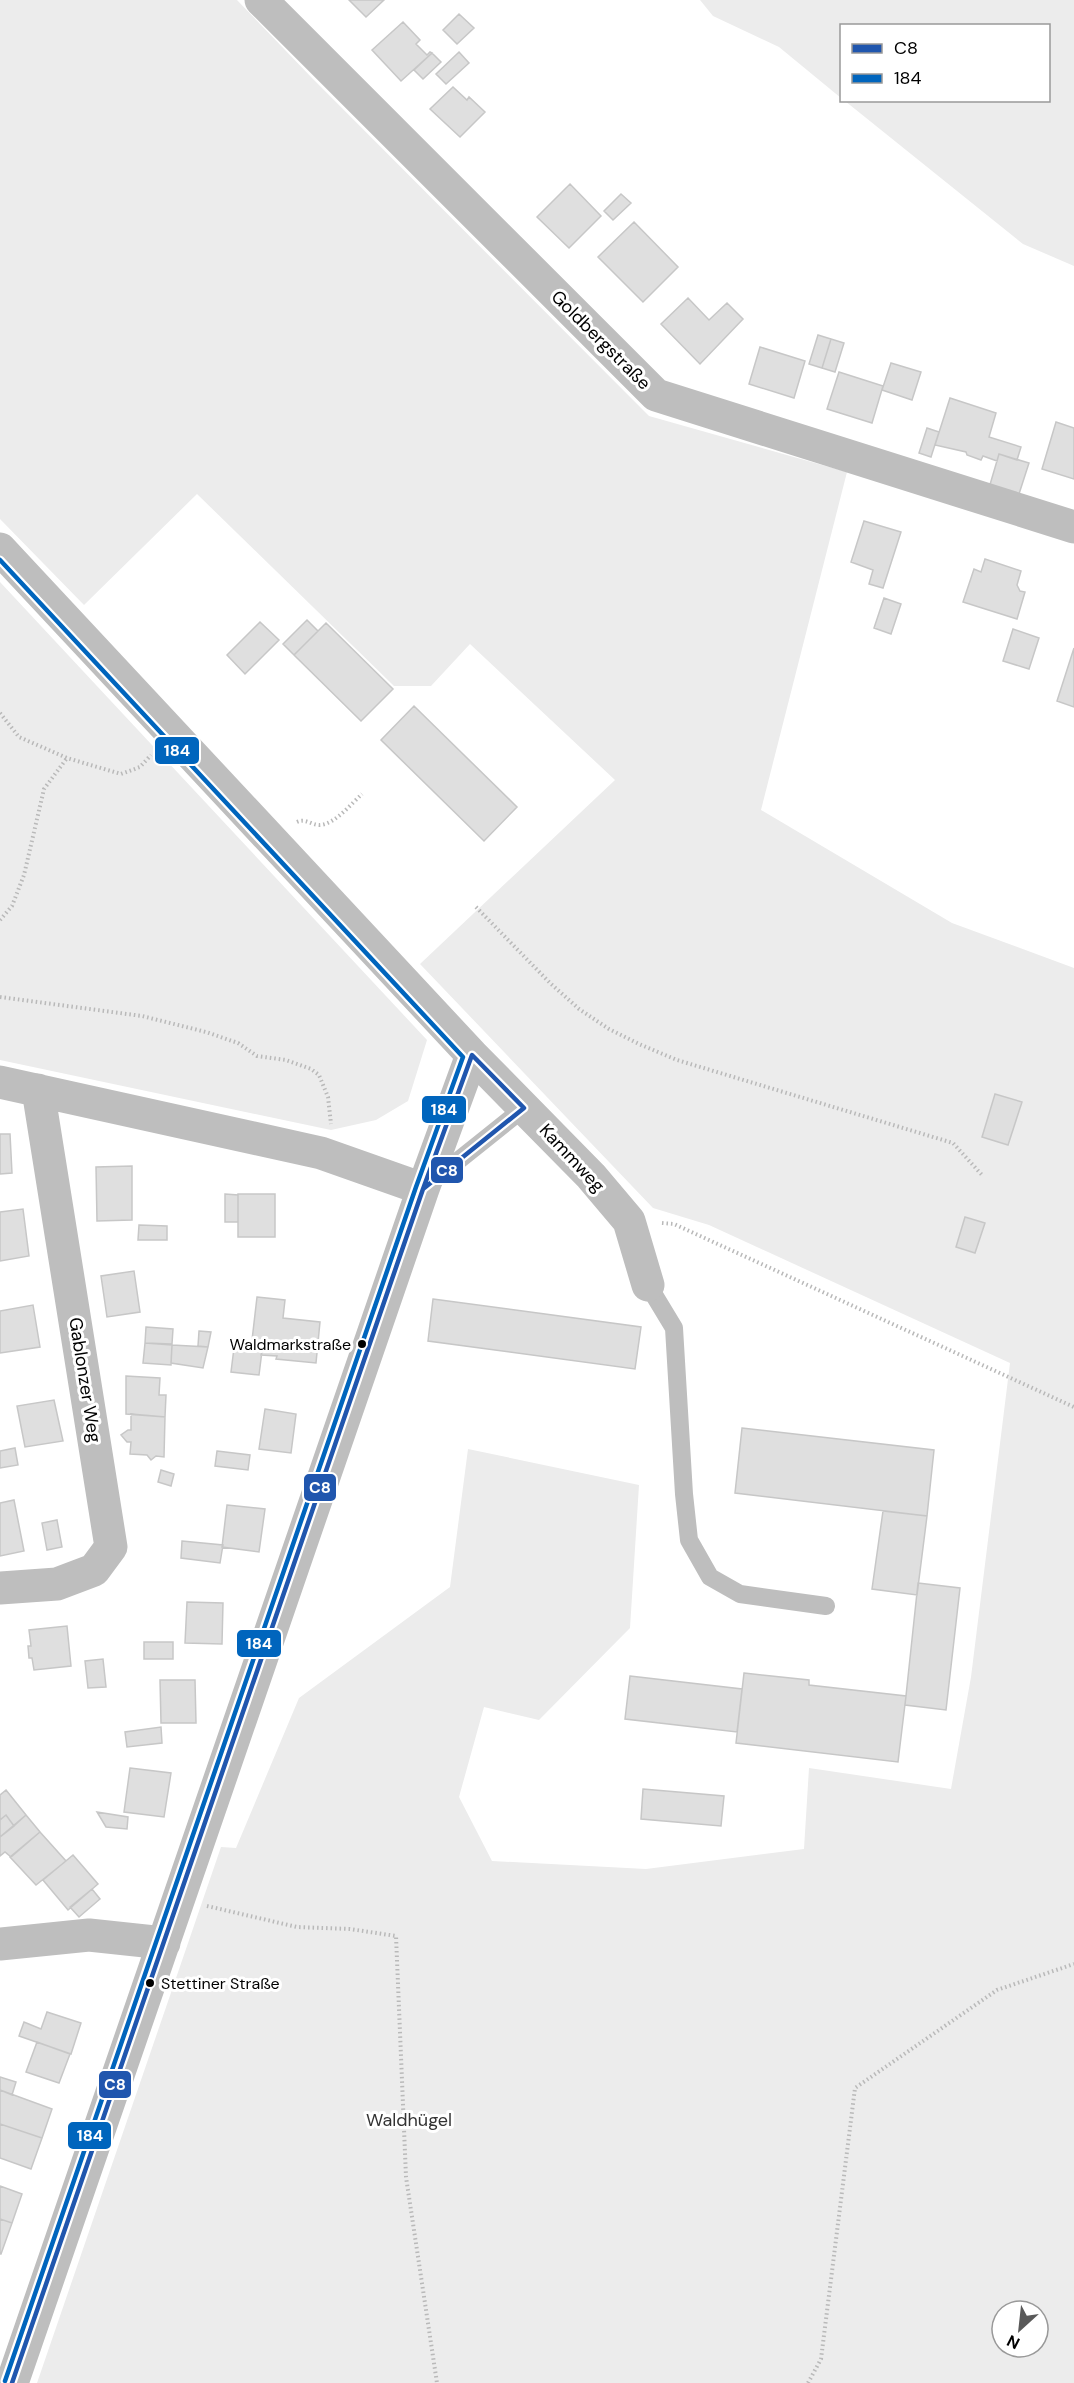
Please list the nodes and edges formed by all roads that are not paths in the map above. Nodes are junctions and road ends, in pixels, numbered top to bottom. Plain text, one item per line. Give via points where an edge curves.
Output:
1 (261, 0) edge
2 (1074, 527) edge
3 (0, 549) edge
4 (472, 1055) junction
5 (0, 1082) edge
6 (38, 1090) junction
7 (524, 1108) junction
8 (423, 1189) junction
9 (648, 1285) joint
10 (0, 1588) edge
11 (826, 1606) dead end
12 (164, 1943) junction
13 (0, 1944) edge
14 (12, 2383) edge

1 - 2 street, Goldbergstraße via 656,395
3 - 4 street, Kammweg
4 - 7 street, Kammweg
4 - 8 street
5 - 6 street
6 - 8 street via 334,1157
6 - 10 street, Gablonzer Weg via 111,1547 93,1570 57,1584
7 - 8 lane
7 - 9 street, Kammweg via 629,1221
8 - 12 street
9 - 11 lane via 674,1328 689,1540 710,1577 740,1594
12 - 13 street via 90,1935
12 - 14 street

